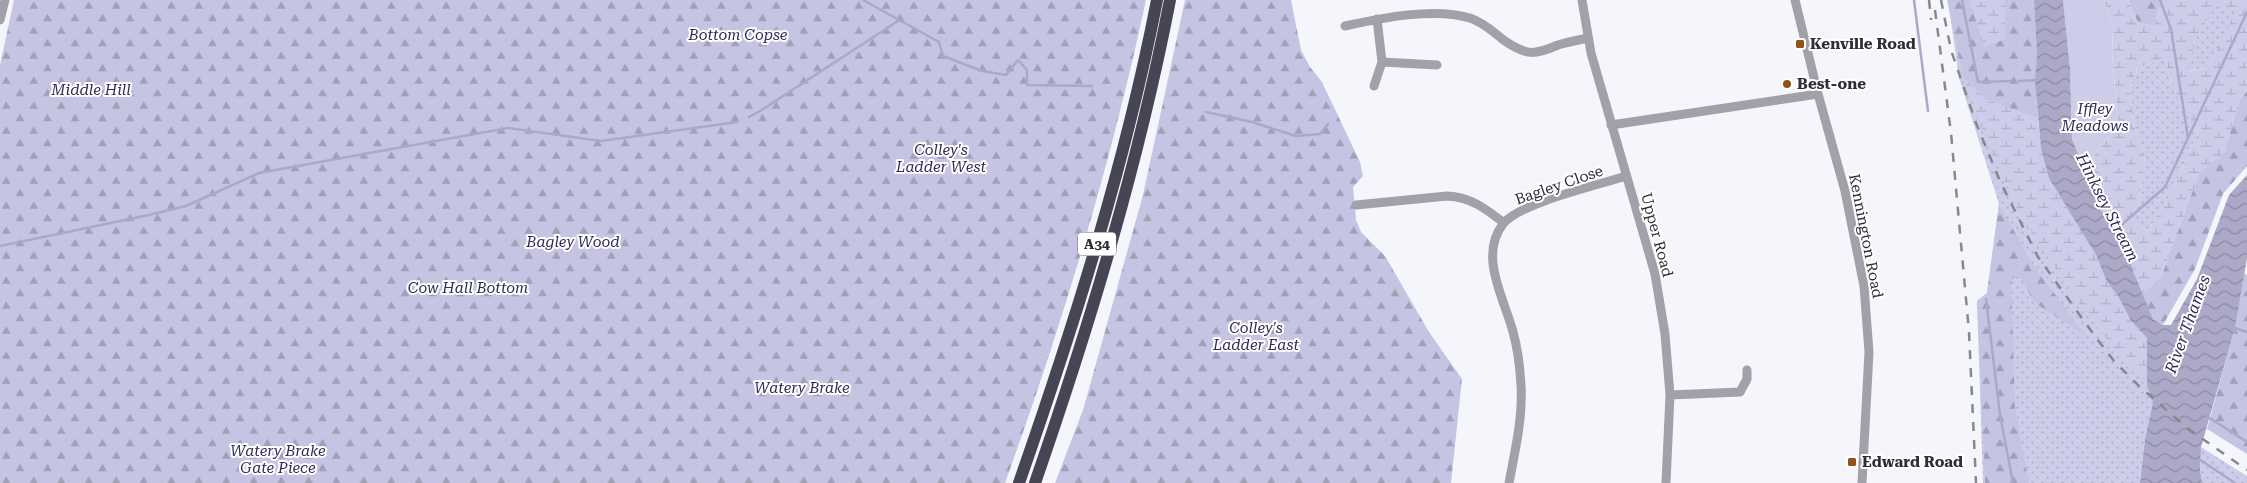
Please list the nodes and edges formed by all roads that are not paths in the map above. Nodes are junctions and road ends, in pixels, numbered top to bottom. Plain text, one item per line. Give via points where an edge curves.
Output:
1 (5, 0) edge
2 (1157, 0) edge
3 (1170, 0) edge
4 (1582, 0) edge
5 (1795, 0) edge
6 (1376, 19) junction
7 (0, 20) edge
8 (1345, 26) dead end
9 (1588, 38) junction
10 (1382, 62) junction
11 (1437, 65) dead end
12 (1374, 86) dead end
13 (1818, 94) junction
14 (1611, 125) junction
15 (1626, 176) junction
16 (1356, 205) dead end
17 (1504, 223) junction
18 (1747, 370) dead end
19 (1670, 395) junction
20 (1019, 483) edge
21 (1035, 483) edge
22 (1509, 483) edge
23 (1666, 483) edge
24 (1862, 483) edge

1 - 7 street
2 - 20 highway, A34 via 1102,230 1062,360
3 - 21 highway, A34 via 1140,142 1115,234
4 - 9 street, Upper Road
5 - 13 street, Kennington Road
6 - 8 street
6 - 9 street via 1452,15 1469,18 1487,26 1515,48 1529,53 1545,52
6 - 10 street
9 - 14 street, Upper Road
10 - 11 street
10 - 12 street
13 - 14 street
13 - 24 street, Kennington Road via 1845,191 1864,286 1869,352
14 - 15 street, Upper Road
15 - 17 street, Bagley Close via 1526,208
15 - 19 street, Upper Road via 1655,274 1665,334
16 - 17 street, Bagley Close via 1460,196 1483,207
17 - 22 street, Bagley Close via 1494,247 1494,266 1497,285 1514,333 1521,386 1520,415
18 - 19 street via 1740,392
19 - 23 street, Upper Road

